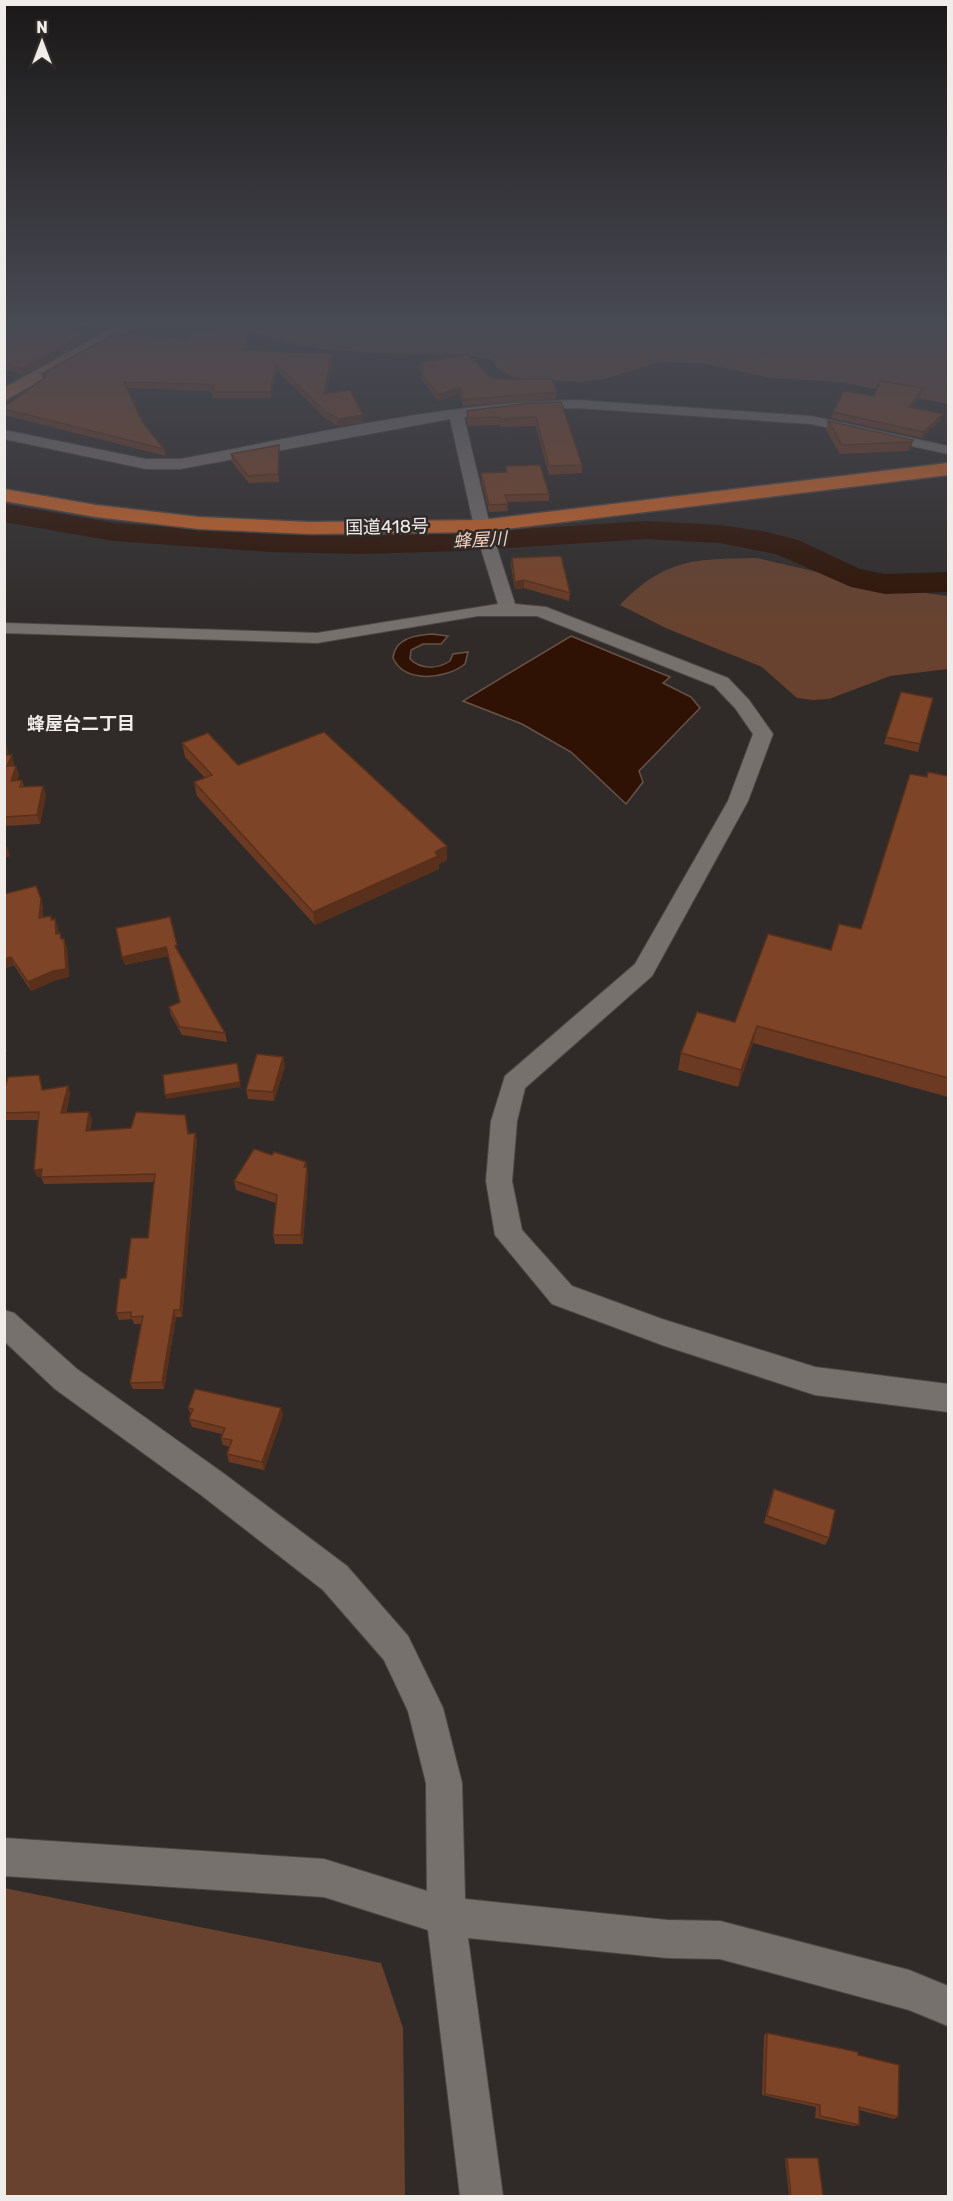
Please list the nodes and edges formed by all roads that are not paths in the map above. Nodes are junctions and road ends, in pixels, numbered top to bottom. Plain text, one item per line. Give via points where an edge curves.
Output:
1 (372, 429) edge
2 (458, 429) edge
3 (851, 429) edge
4 (4, 434) edge
5 (948, 450) edge
6 (948, 469) edge
7 (4, 495) edge
8 (482, 526) junction
9 (508, 609) junction
10 (4, 628) edge
11 (4, 1322) edge
12 (948, 1398) edge
13 (4, 1857) edge
14 (446, 1916) junction
15 (948, 2006) edge
16 (481, 2196) edge

1 - 4 street via 180,464 146,464
2 - 8 street
3 - 5 street
6 - 8 highway, 国道418号
7 - 8 highway, 国道418号 via 199,523 310,528
8 - 9 street
9 - 10 street via 317,638
9 - 12 street via 540,611 721,682 763,734 738,801 644,970 514,1083 504,1121 499,1181 509,1235 562,1295 815,1382
11 - 14 street via 66,1379 334,1578 396,1648 425,1708 444,1783
13 - 14 street via 324,1878
14 - 15 street via 667,1939 720,1940 909,1990
14 - 16 street

